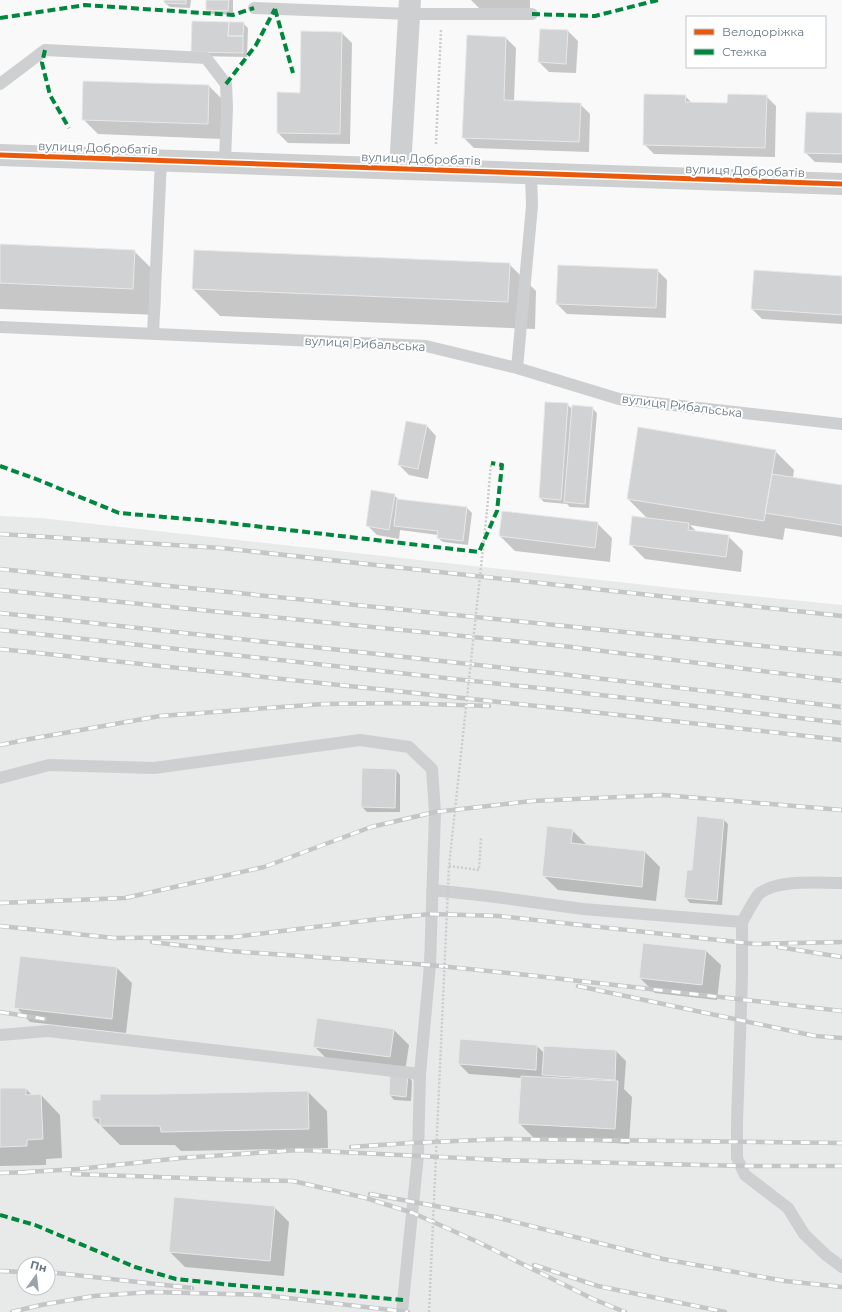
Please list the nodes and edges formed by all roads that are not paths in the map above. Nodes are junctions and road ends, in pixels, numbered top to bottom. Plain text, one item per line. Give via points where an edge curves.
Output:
1 (410, 7) edge
2 (254, 8) dead end
3 (532, 14) dead end
4 (0, 84) edge
5 (0, 155) edge
6 (161, 160) junction
7 (225, 162) junction
8 (400, 168) junction
9 (531, 173) junction
10 (842, 184) edge
11 (0, 326) edge
12 (153, 334) junction
13 (517, 368) junction
14 (842, 424) edge
15 (0, 778) edge
16 (842, 883) edge
17 (432, 890) junction
18 (742, 922) junction
19 (0, 1035) edge
20 (420, 1074) junction
21 (842, 1267) edge
22 (402, 1312) edge

1 - 2 lane
1 - 3 lane via 442,14
1 - 8 street
4 - 7 lane via 45,50 206,58 226,84
5 - 6 street, вулиця Добробатів
6 - 7 street, вулиця Добробатів
6 - 12 lane
7 - 8 street, вулиця Добробатів
8 - 9 street, вулиця Добробатів
9 - 10 street, вулиця Добробатів
9 - 13 lane via 532,206
11 - 12 lane, вулиця Рибальська
12 - 13 lane, вулиця Рибальська via 426,346
13 - 14 lane, вулиця Рибальська via 620,399
15 - 17 lane via 49,765 154,768 360,740 409,747 432,769 435,812
16 - 18 lane via 780,885 759,894
17 - 18 lane via 583,909
17 - 20 lane via 430,965
18 - 21 lane via 737,1158 745,1175 788,1208 804,1234
19 - 20 lane via 48,1031
20 - 22 lane via 418,1155

